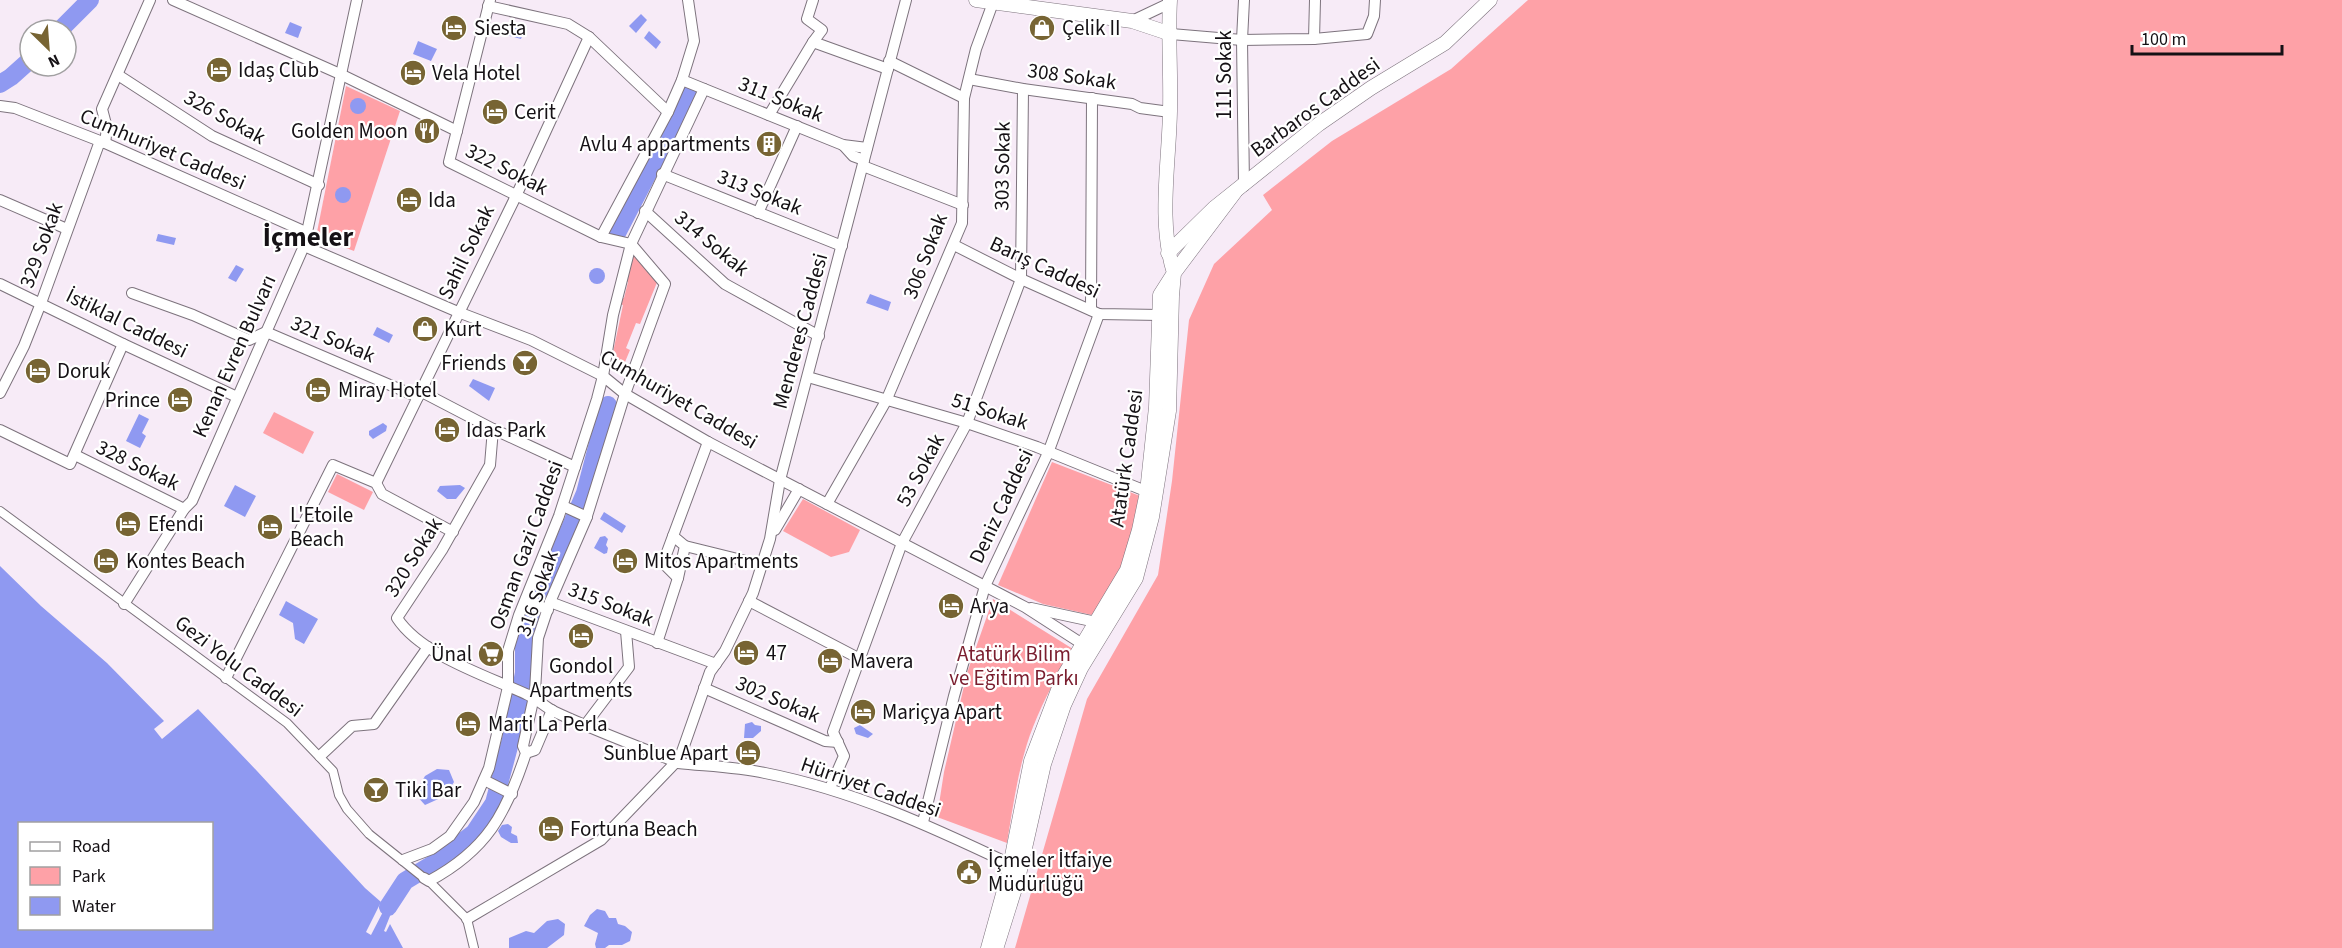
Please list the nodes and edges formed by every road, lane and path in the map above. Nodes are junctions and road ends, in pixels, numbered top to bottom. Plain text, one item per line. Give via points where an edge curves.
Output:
1 (150, 0) edge
2 (173, 0) edge
3 (357, 0) edge
4 (688, 0) edge
5 (813, 0) edge
6 (906, 0) edge
7 (976, 0) edge
8 (1244, 0) edge
9 (1315, 0) edge
10 (1376, 0) edge
11 (1490, 0) edge
12 (994, 1) edge
13 (1170, 2) edge
14 (489, 3) edge
15 (1132, 21) junction
16 (1171, 34) junction
17 (589, 37) junction
18 (1314, 39) junction
19 (1242, 40) junction
20 (813, 42) junction
21 (889, 65) junction
22 (340, 74) junction
23 (118, 75) junction
24 (969, 79) junction
25 (682, 80) junction
26 (704, 89) junction
27 (1023, 89) junction
28 (964, 98) junction
29 (1092, 98) junction
30 (0, 106) edge
31 (668, 112) junction
32 (1170, 112) junction
33 (769, 115) junction
34 (797, 126) junction
35 (457, 131) junction
36 (103, 142) junction
37 (843, 145) junction
38 (867, 148) junction
39 (864, 163) junction
40 (662, 174) junction
41 (319, 186) junction
42 (1240, 189) junction
43 (516, 196) junction
44 (0, 200) edge
45 (963, 205) junction
46 (645, 211) junction
47 (758, 213) junction
48 (67, 229) junction
49 (308, 234) junction
50 (602, 237) junction
51 (631, 244) junction
52 (954, 245) junction
53 (304, 246) junction
54 (843, 246) junction
55 (1168, 253) junction
56 (1174, 273) junction
57 (1021, 279) junction
58 (0, 284) edge
59 (132, 293) dead end
60 (41, 303) junction
61 (458, 312) junction
62 (1095, 312) junction
63 (1160, 315) junction
64 (266, 332) junction
65 (819, 336) junction
66 (123, 344) junction
67 (603, 376) junction
68 (808, 377) junction
69 (0, 393) edge
70 (419, 394) junction
71 (625, 394) junction
72 (237, 397) junction
73 (886, 401) junction
74 (967, 423) junction
75 (493, 429) junction
76 (0, 430) edge
77 (708, 442) junction
78 (1048, 453) junction
79 (75, 455) junction
80 (575, 467) junction
81 (780, 480) junction
82 (376, 483) junction
83 (799, 489) junction
84 (1151, 493) junction
85 (827, 504) junction
86 (566, 508) junction
87 (184, 509) junction
88 (0, 511) edge
89 (584, 516) junction
90 (453, 532) junction
91 (673, 536) junction
92 (770, 539) junction
93 (902, 543) junction
94 (685, 546) junction
95 (762, 565) junction
96 (678, 578) junction
97 (985, 586) junction
98 (528, 601) junction
99 (749, 601) junction
100 (124, 604) junction
101 (547, 606) junction
102 (1025, 607) junction
103 (1099, 628) junction
104 (626, 631) junction
105 (657, 643) junction
106 (428, 647) junction
107 (1087, 647) junction
108 (860, 659) junction
109 (716, 664) junction
110 (226, 678) junction
111 (512, 688) junction
112 (704, 688) junction
113 (531, 696) junction
114 (552, 710) junction
115 (586, 724) junction
116 (838, 742) junction
117 (526, 753) junction
118 (320, 756) junction
119 (677, 763) junction
120 (487, 782) junction
121 (830, 788) junction
122 (510, 793) junction
123 (922, 822) junction
124 (406, 863) junction
125 (1011, 864) junction
126 (427, 880) junction
127 (467, 919) junction
128 (474, 948) edge
129 (988, 948) edge
130 (996, 948) edge

1 - 23 street, 329 Sokak
2 - 22 street
3 - 22 street, Kenan Evren Bulvarı
4 - 25 street via 694,41
5 - 20 street via 807,19 822,30
6 - 21 street, Menderes Caddesi
7 - 12 street
8 - 19 street, 111 Sokak
9 - 18 street
10 - 18 street via 1367,34
11 - 42 street, Barbaros Caddesi via 1444,43 1319,124
12 - 15 street
12 - 24 street, 306 Sokak
13 - 15 street
13 - 16 street, Atatürk Caddesi
14 - 17 street via 568,24
14 - 35 street, 322 Sokak
15 - 16 street
16 - 19 street
16 - 32 street, Atatürk Caddesi
17 - 31 street
17 - 43 street, Sahil Sokak
18 - 19 street
19 - 42 street, 111 Sokak
20 - 21 street
20 - 33 street
21 - 28 street
21 - 38 street, Menderes Caddesi
22 - 35 street
22 - 41 street, Kenan Evren Bulvarı
23 - 36 street, 329 Sokak via 102,109 107,128
23 - 41 street, 326 Sokak via 212,136
24 - 27 street, 308 Sokak
24 - 28 street, 306 Sokak
25 - 26 street, 311 Sokak
25 - 31 street
26 - 33 street, 311 Sokak
26 - 40 street, Osman Gazi Caddesi
27 - 29 street, 308 Sokak
27 - 57 street, 303 Sokak
28 - 45 street, 306 Sokak
29 - 32 street, 308 Sokak
29 - 62 street, Deniz Caddesi
30 - 36 street, Cumhuriyet Caddesi via 15,108
31 - 50 street
32 - 55 street, Atatürk Caddesi
33 - 34 street, 311 Sokak
34 - 37 street, 311 Sokak
34 - 47 street
35 - 43 street, 322 Sokak via 449,162
36 - 48 street, 329 Sokak
36 - 49 street, Cumhuriyet Caddesi
37 - 38 street
37 - 39 street
38 - 39 street, Menderes Caddesi
39 - 45 street
39 - 54 street, Menderes Caddesi
40 - 46 street, Osman Gazi Caddesi
40 - 47 street, 313 Sokak
41 - 49 street, Kenan Evren Bulvarı
42 - 55 street, Barbaros Caddesi via 1214,208
42 - 56 street, Atatürk Caddesi
43 - 50 street, 322 Sokak
43 - 61 street, Sahil Sokak
44 - 48 street
45 - 52 street, 306 Sokak
46 - 51 street, Osman Gazi Caddesi
46 - 65 street, 314 Sokak via 725,284
47 - 54 street, 313 Sokak
48 - 60 street, 329 Sokak
49 - 53 street, Kenan Evren Bulvarı
50 - 51 street
51 - 67 street, Osman Gazi Caddesi
51 - 71 street via 665,284
52 - 57 street, Barış Caddesi
52 - 73 street, 306 Sokak
53 - 61 street, Cumhuriyet Caddesi
53 - 64 street, Kenan Evren Bulvarı
54 - 65 street, Menderes Caddesi
55 - 56 street, Atatürk Caddesi
56 - 63 street, Atatürk Caddesi via 1160,295
56 - 84 street, Atatürk Caddesi via 1169,411
57 - 62 street, Barış Caddesi
57 - 74 street, 53 Sokak
58 - 60 street, İstiklal Caddesi
59 - 64 street via 249,340
60 - 66 street, İstiklal Caddesi
60 - 69 street, 329 Sokak
61 - 67 street, Cumhuriyet Caddesi via 531,340
61 - 70 street, Sahil Sokak
62 - 63 street, Barış Caddesi
62 - 78 street, Deniz Caddesi
63 - 84 street, Atatürk Caddesi
64 - 70 street, 321 Sokak
64 - 72 street, Kenan Evren Bulvarı
65 - 68 street, Menderes Caddesi
66 - 72 street, İstiklal Caddesi
66 - 79 street, 328 Sokak
67 - 71 street, Cumhuriyet Caddesi
67 - 80 street, Osman Gazi Caddesi
68 - 73 street, 51 Sokak
68 - 81 street, Menderes Caddesi
70 - 75 street, 321 Sokak
70 - 82 street, Sahil Sokak
71 - 77 street, Cumhuriyet Caddesi
71 - 89 street, 316 Sokak
72 - 87 street, Kenan Evren Bulvarı via 192,501
73 - 74 street, 51 Sokak
73 - 85 street, 306 Sokak
74 - 78 street, 51 Sokak
74 - 93 street, 53 Sokak
75 - 80 street, 321 Sokak
75 - 90 street, 320 Sokak via 490,465
76 - 79 street, 328 Sokak via 70,464
77 - 81 street, Cumhuriyet Caddesi
77 - 91 street
78 - 84 street, 51 Sokak
78 - 97 street, Deniz Caddesi
79 - 87 street, 328 Sokak
80 - 86 street, Osman Gazi Caddesi
81 - 83 street, Cumhuriyet Caddesi
81 - 92 street, Menderes Caddesi
82 - 90 street via 382,494
82 - 110 street via 333,465
83 - 85 street, Cumhuriyet Caddesi
83 - 92 street
84 - 103 street, Atatürk Caddesi via 1127,570
85 - 93 street, Cumhuriyet Caddesi
86 - 89 street
86 - 98 street, Osman Gazi Caddesi
87 - 100 street, Kenan Evren Bulvarı
88 - 100 street, Gezi Yolu Caddesi
89 - 101 street, 316 Sokak
90 - 106 street, 320 Sokak via 397,618 404,629
91 - 94 street
91 - 96 street via 663,562
92 - 95 street, Menderes Caddesi
93 - 97 street, Cumhuriyet Caddesi
93 - 108 street
94 - 95 street
94 - 96 street, 315 Sokak
95 - 99 street, Menderes Caddesi
96 - 105 street, 315 Sokak
97 - 102 street, Cumhuriyet Caddesi
97 - 123 street, Deniz Caddesi
98 - 101 street, 315 Sokak
98 - 111 street, Osman Gazi Caddesi via 508,651
99 - 108 street
99 - 109 street, Menderes Caddesi
100 - 110 street, Gezi Yolu Caddesi
101 - 104 street, 315 Sokak
101 - 113 street, 316 Sokak via 538,638
102 - 103 street, Cumhuriyet Caddesi
102 - 107 street, Cumhuriyet Caddesi
103 - 107 street, Atatürk Caddesi
104 - 105 street, 315 Sokak
104 - 115 street via 629,667
105 - 109 street, 315 Sokak
106 - 111 street, 320 Sokak
106 - 118 street via 374,724 352,726
107 - 125 street, Atatürk Caddesi via 1063,677 1031,761
107 - 130 street, Atatürk Caddesi via 1044,764 1018,879
108 - 116 street via 833,732
109 - 112 street, Menderes Caddesi
110 - 118 street, Gezi Yolu Caddesi via 287,723
111 - 113 street, 320 Sokak
111 - 120 street, Osman Gazi Caddesi
112 - 116 street, 302 Sokak via 825,741
112 - 119 street, Menderes Caddesi
113 - 114 street, 320 Sokak
113 - 117 street, 316 Sokak via 523,746
114 - 115 street, 320 Sokak
114 - 117 street via 535,750
115 - 119 street, Hürriyet Caddesi
116 - 121 street via 844,756
117 - 122 street, 316 Sokak
118 - 124 street, Gezi Yolu Caddesi via 333,771 347,809 369,834
119 - 121 street, Hürriyet Caddesi via 763,772
119 - 127 street via 601,840
120 - 122 street
120 - 124 street, Osman Gazi Caddesi via 450,836
121 - 123 street, Hürriyet Caddesi
122 - 126 street, 316 Sokak via 487,836 470,855
123 - 125 street, Hürriyet Caddesi
124 - 126 street, Gezi Yolu Caddesi
125 - 129 street, Atatürk Caddesi
126 - 127 street, Gezi Yolu Caddesi
127 - 128 street

